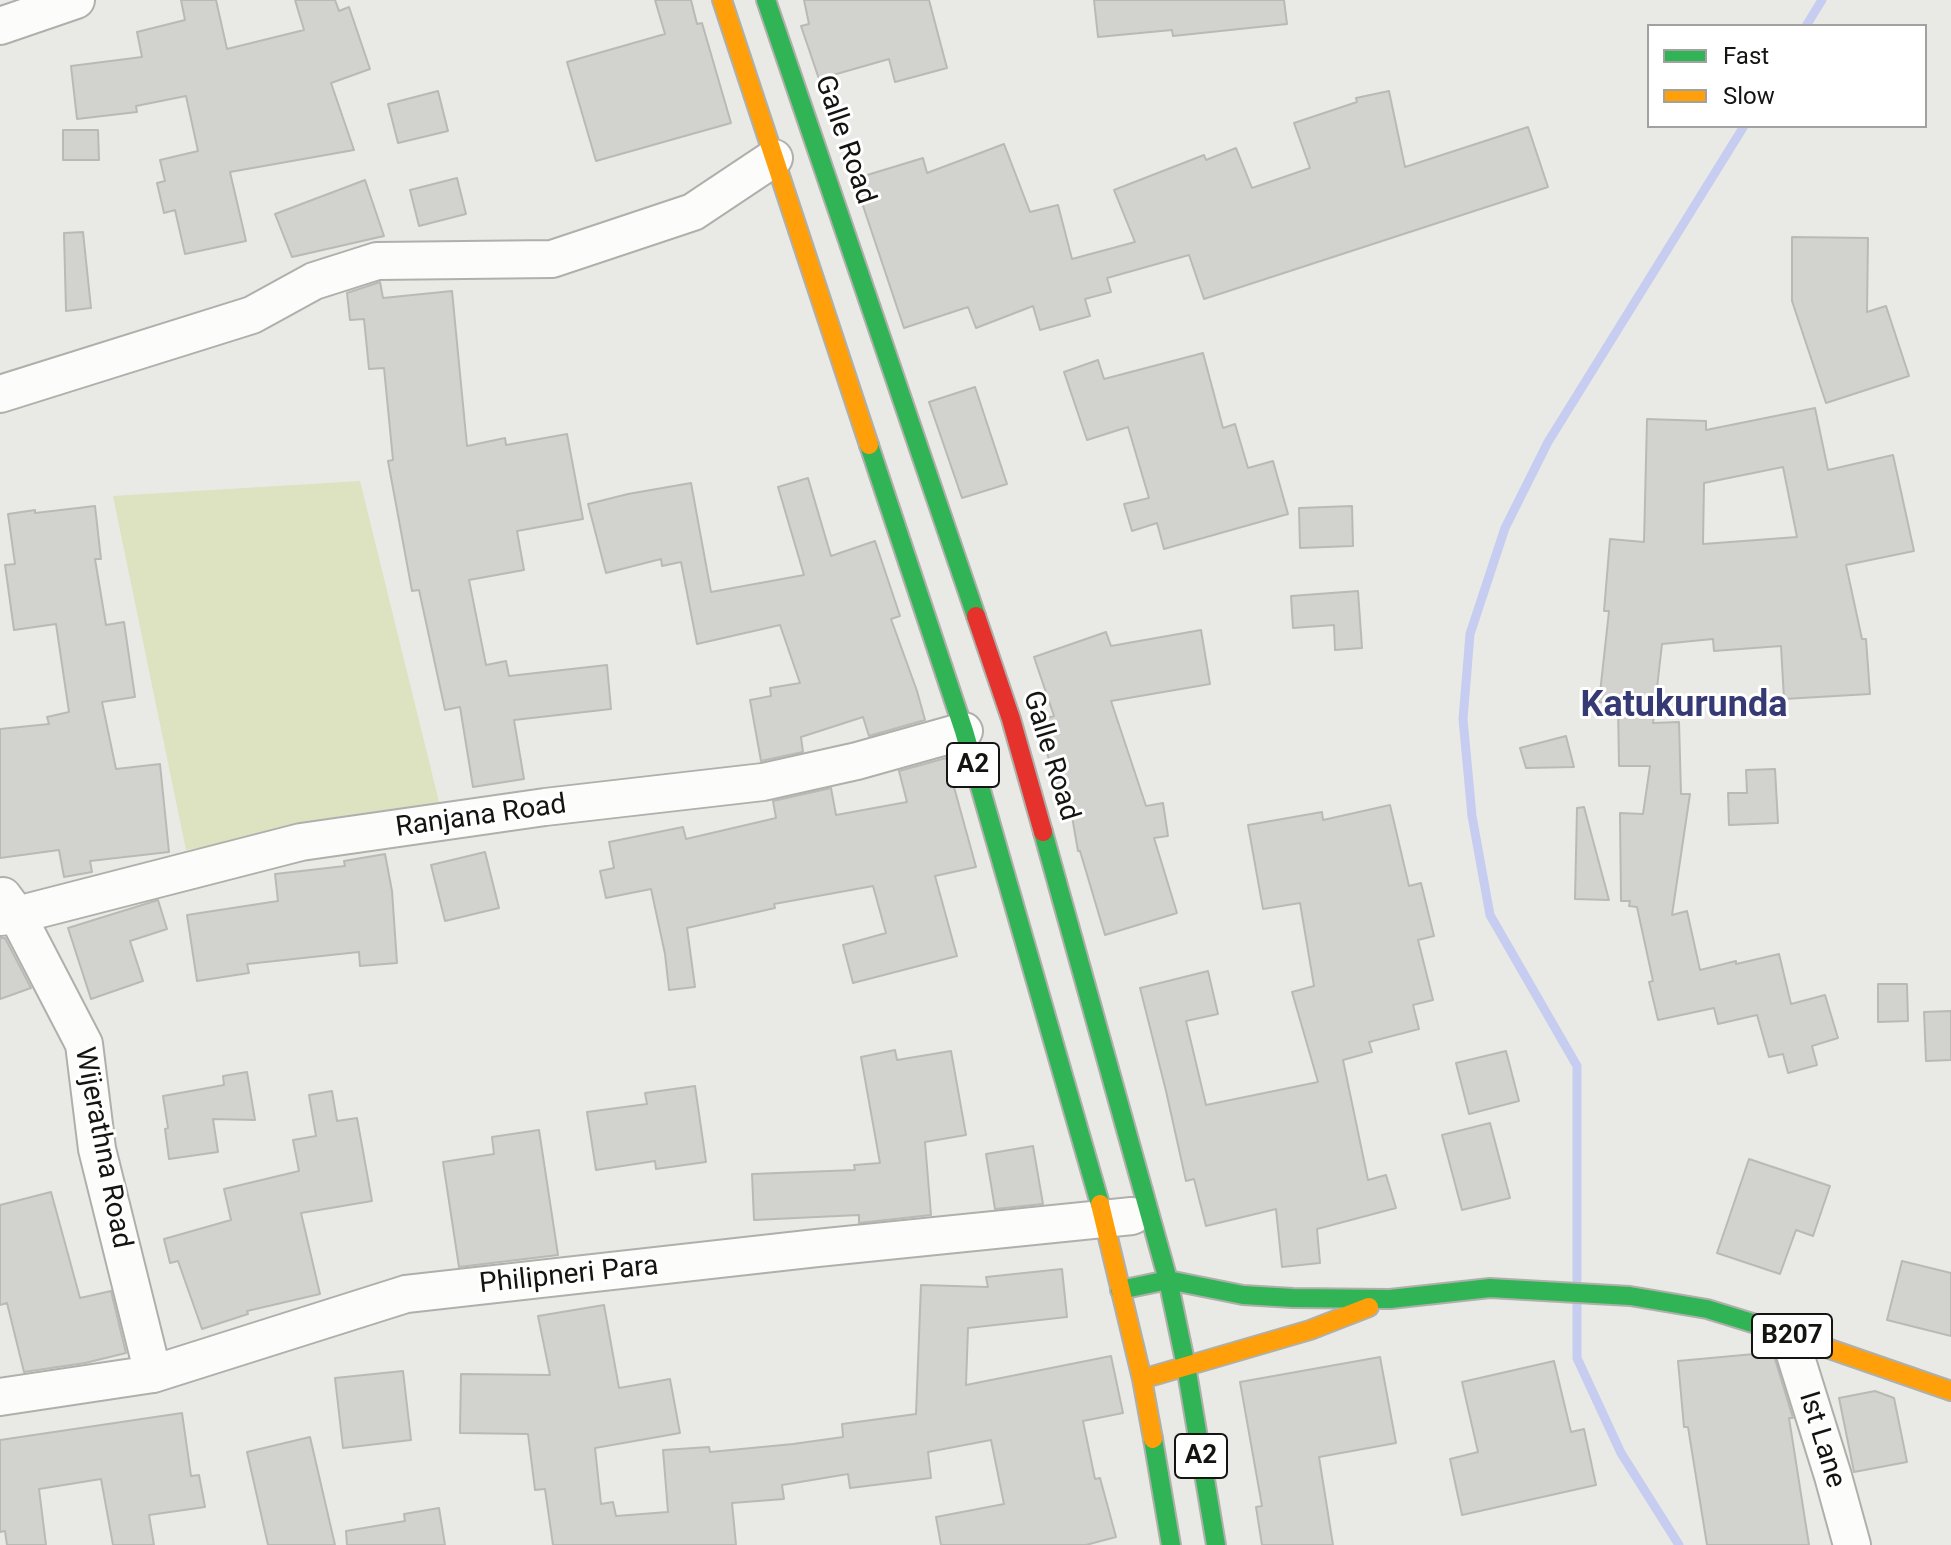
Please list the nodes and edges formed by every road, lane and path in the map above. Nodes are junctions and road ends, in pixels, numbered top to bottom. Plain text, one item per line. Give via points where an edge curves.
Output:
1 (76, 0) edge
2 (722, 0) edge
3 (766, 0) edge
4 (0, 26) edge
5 (774, 158) junction
6 (0, 394) edge
7 (964, 731) junction
8 (6, 908) edge
9 (1046, 928) junction
10 (1149, 1214) junction
11 (1105, 1220) junction
12 (1168, 1280) junction
13 (1120, 1290) junction
14 (1390, 1299) junction
15 (1789, 1335) junction
16 (1186, 1366) junction
17 (153, 1374) junction
18 (1142, 1379) junction
19 (1951, 1391) edge
20 (0, 1397) edge
21 (1171, 1545) edge
22 (1216, 1545) edge
23 (1852, 1545) edge

1 - 4 street
2 - 5 main road, Galle Road / A2
3 - 9 main road, Galle Road / A2 via 1011,719
5 - 6 street via 693,212 552,259 377,261 314,281 252,315
5 - 7 main road, Galle Road / A2
7 - 8 street, Ranjana Road via 763,782 301,842
7 - 9 main road, Galle Road / A2
8 - 17 street, Wijerathna Road via 84,1044 97,1149
9 - 10 main road, Galle Road / A2
9 - 11 main road, Galle Road / A2
10 - 11 street, Philipneri Para
10 - 12 main road, Galle Road / A2
11 - 13 main road, Galle Road / A2
11 - 17 street, Philipneri Para via 406,1294
12 - 13 main road
12 - 14 main road, B207 via 1243,1295
12 - 16 main road, Galle Road / A2
13 - 18 main road, Galle Road / A2
14 - 15 main road, B207 via 1490,1288 1630,1296 1707,1309
14 - 16 main road, B207 via 1310,1330
15 - 19 main road, B207
15 - 23 street, Ist Lane
16 - 18 main road
16 - 22 main road, Galle Road / A2
17 - 20 street, Philipneri Para
18 - 21 main road, Galle Road / A2

